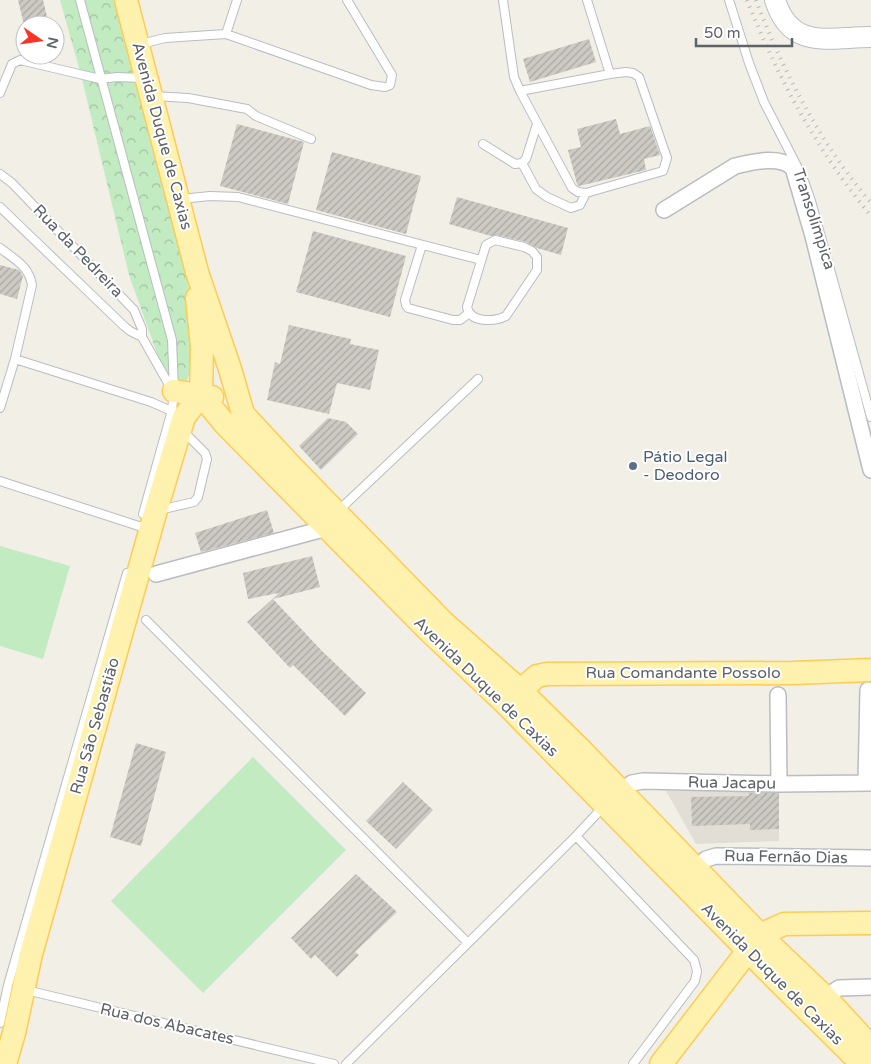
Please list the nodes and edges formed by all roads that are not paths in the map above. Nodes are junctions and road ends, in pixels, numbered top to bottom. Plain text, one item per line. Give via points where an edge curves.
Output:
1 (80, 0) edge
2 (126, 0) edge
3 (236, 0) edge
4 (347, 0) edge
5 (503, 0) edge
6 (587, 0) edge
7 (729, 0) edge
8 (775, 0) edge
9 (226, 34) junction
10 (871, 38) edge
11 (138, 45) junction
12 (610, 74) junction
13 (100, 79) junction
14 (150, 87) junction
15 (520, 91) junction
16 (0, 93) edge
17 (537, 124) junction
18 (311, 139) dead end
19 (483, 144) dead end
20 (522, 163) junction
21 (0, 174) edge
22 (586, 193) junction
23 (179, 200) junction
24 (0, 207) edge
25 (664, 210) dead end
26 (422, 244) junction
27 (0, 248) edge
28 (481, 260) junction
29 (197, 272) junction
30 (468, 314) junction
31 (142, 337) junction
32 (15, 359) junction
33 (478, 379) dead end
34 (200, 395) junction
35 (0, 408) edge
36 (178, 412) junction
37 (243, 414) junction
38 (871, 417) edge
39 (871, 470) edge
40 (0, 481) edge
41 (332, 520) junction
42 (146, 525) junction
43 (129, 564) dead end
44 (156, 574) dead end
45 (146, 620) dead end
46 (869, 680) edge
47 (778, 695) dead end
48 (513, 697) junction
49 (869, 783) edge
50 (779, 784) junction
51 (612, 798) junction
52 (576, 836) junction
53 (871, 858) edge
54 (688, 875) junction
55 (871, 923) edge
56 (468, 943) junction
57 (754, 943) junction
58 (0, 982) edge
59 (871, 986) edge
60 (15, 987) junction
61 (825, 997) junction
62 (0, 1023) edge
63 (871, 1047) edge
64 (5, 1064) edge
65 (331, 1064) edge
66 (346, 1064) edge
67 (633, 1064) edge
68 (660, 1064) edge
69 (862, 1064) edge

1 - 13 lane
2 - 11 main road, Avenida Duque de Caxias
3 - 9 lane
4 - 9 lane via 392,75 390,86 371,85
5 - 15 lane via 514,77
6 - 12 lane
7 - 38 lane, Transolímpica via 764,102 811,201
8 - 10 street via 786,23 799,34 818,38
9 - 11 lane via 165,38
11 - 14 main road, Avenida Duque de Caxias
12 - 15 lane
12 - 22 lane via 626,72 639,77 667,158 666,164 663,171
13 - 14 lane via 117,77
13 - 16 lane via 20,60 12,64
13 - 36 lane via 172,340
14 - 18 lane via 247,109 256,116
14 - 23 main road, Avenida Duque de Caxias
15 - 17 lane
17 - 20 lane
17 - 22 lane via 572,188
19 - 20 lane via 515,164
20 - 22 lane via 536,189 546,197 572,208 580,205
21 - 31 lane, Rua da Pedreira via 134,310
23 - 26 lane via 238,197
23 - 29 main road, Avenida Duque de Caxias
24 - 31 lane, Rua da Pedreira via 124,326
25 - 39 street via 735,166 780,160 793,168
26 - 28 lane
26 - 30 lane via 406,305 453,320 460,320
27 - 32 lane via 27,268 31,277 32,285
28 - 30 lane
28 - 30 lane via 486,245 495,240 532,252 537,257 537,270 506,316 492,321
29 - 34 main road, Avenida Duque de Caxias via 202,354
29 - 37 main road, Avenida Duque de Caxias
31 - 36 lane, Rua da Pedreira via 168,384
32 - 35 lane
32 - 36 lane
33 - 41 lane
34 - 36 main road, Rua São Sebastião
34 - 37 main road via 225,402
34 - 41 main road, Avenida Duque de Caxias via 225,424
36 - 42 main road, Rua São Sebastião
36 - 42 lane, Rua da Pedreira via 207,459 198,497 194,502
37 - 41 main road, Avenida Duque de Caxias
40 - 42 lane
41 - 44 street
41 - 48 main road, Avenida Duque de Caxias via 444,623
42 - 60 main road, Rua São Sebastião
43 - 60 lane, Rua São Sebastião
45 - 56 lane
46 - 48 main road, Rua Comandante Possolo via 793,673 560,673 537,676
46 - 49 street, Rua Jacapu
47 - 50 street
48 - 51 main road, Avenida Duque de Caxias via 580,748
49 - 50 street, Rua Jacapu
50 - 51 street, Rua Jacapu via 643,781 632,784
51 - 52 lane
51 - 54 main road, Avenida Duque de Caxias
52 - 56 lane
52 - 67 lane via 694,960 697,970 695,981
53 - 54 street, Rua Fernão Dias via 716,856 706,859
54 - 57 main road, Avenida Duque de Caxias
55 - 57 main road via 784,924
56 - 66 lane
57 - 61 main road, Avenida Duque de Caxias
57 - 68 main road
57 - 69 main road, Avenida Duque de Caxias
58 - 60 lane, Rua dos Abacates
59 - 61 street via 839,988
60 - 62 lane, Rua São Sebastião
60 - 64 main road, Rua São Sebastião via 14,1033
60 - 65 lane, Rua dos Abacates
61 - 63 main road, Avenida Duque de Caxias

